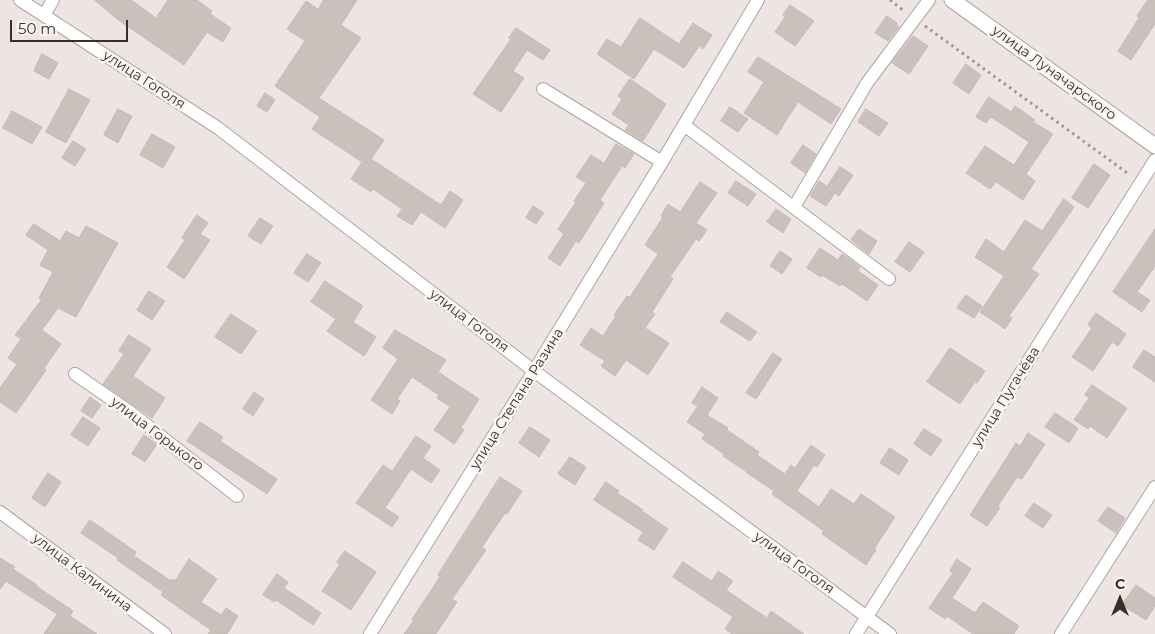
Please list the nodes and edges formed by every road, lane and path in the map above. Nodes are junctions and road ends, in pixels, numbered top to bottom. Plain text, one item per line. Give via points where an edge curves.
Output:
1 (20, 0) edge
2 (53, 0) edge
3 (758, 0) edge
4 (890, 0) edge
5 (929, 0) edge
6 (952, 0) edge
7 (44, 15) junction
8 (914, 18) junction
9 (543, 89) dead end
10 (684, 125) junction
11 (1155, 146) edge
12 (1155, 160) edge
13 (662, 162) junction
14 (1142, 184) junction
15 (794, 207) junction
16 (889, 279) dead end
17 (534, 371) junction
18 (75, 374) dead end
19 (1155, 487) edge
20 (237, 496) dead end
21 (0, 512) edge
22 (867, 616) junction
23 (165, 634) edge
24 (370, 634) edge
25 (856, 634) edge
26 (890, 634) edge
27 (1061, 634) edge

1 - 7 street, улица Гоголя
2 - 7 street
3 - 10 street, улица Степана Разина
4 - 8 path
5 - 8 street
6 - 11 main road, улица Луначарского
7 - 17 street, улица Гоголя via 218,128
8 - 14 path
8 - 15 street via 867,83
9 - 13 street
10 - 13 street, улица Степана Разина
10 - 15 street
12 - 14 street, улица Пугачёва
13 - 17 street, улица Степана Разина
14 - 22 street, улица Пугачёва
15 - 16 street
17 - 22 street, улица Гоголя
17 - 24 street, улица Степана Разина
18 - 20 street, улица Горького via 130,412
19 - 27 street
21 - 23 street, улица Калинина
22 - 25 street, улица Пугачёва
22 - 26 street, улица Гоголя

